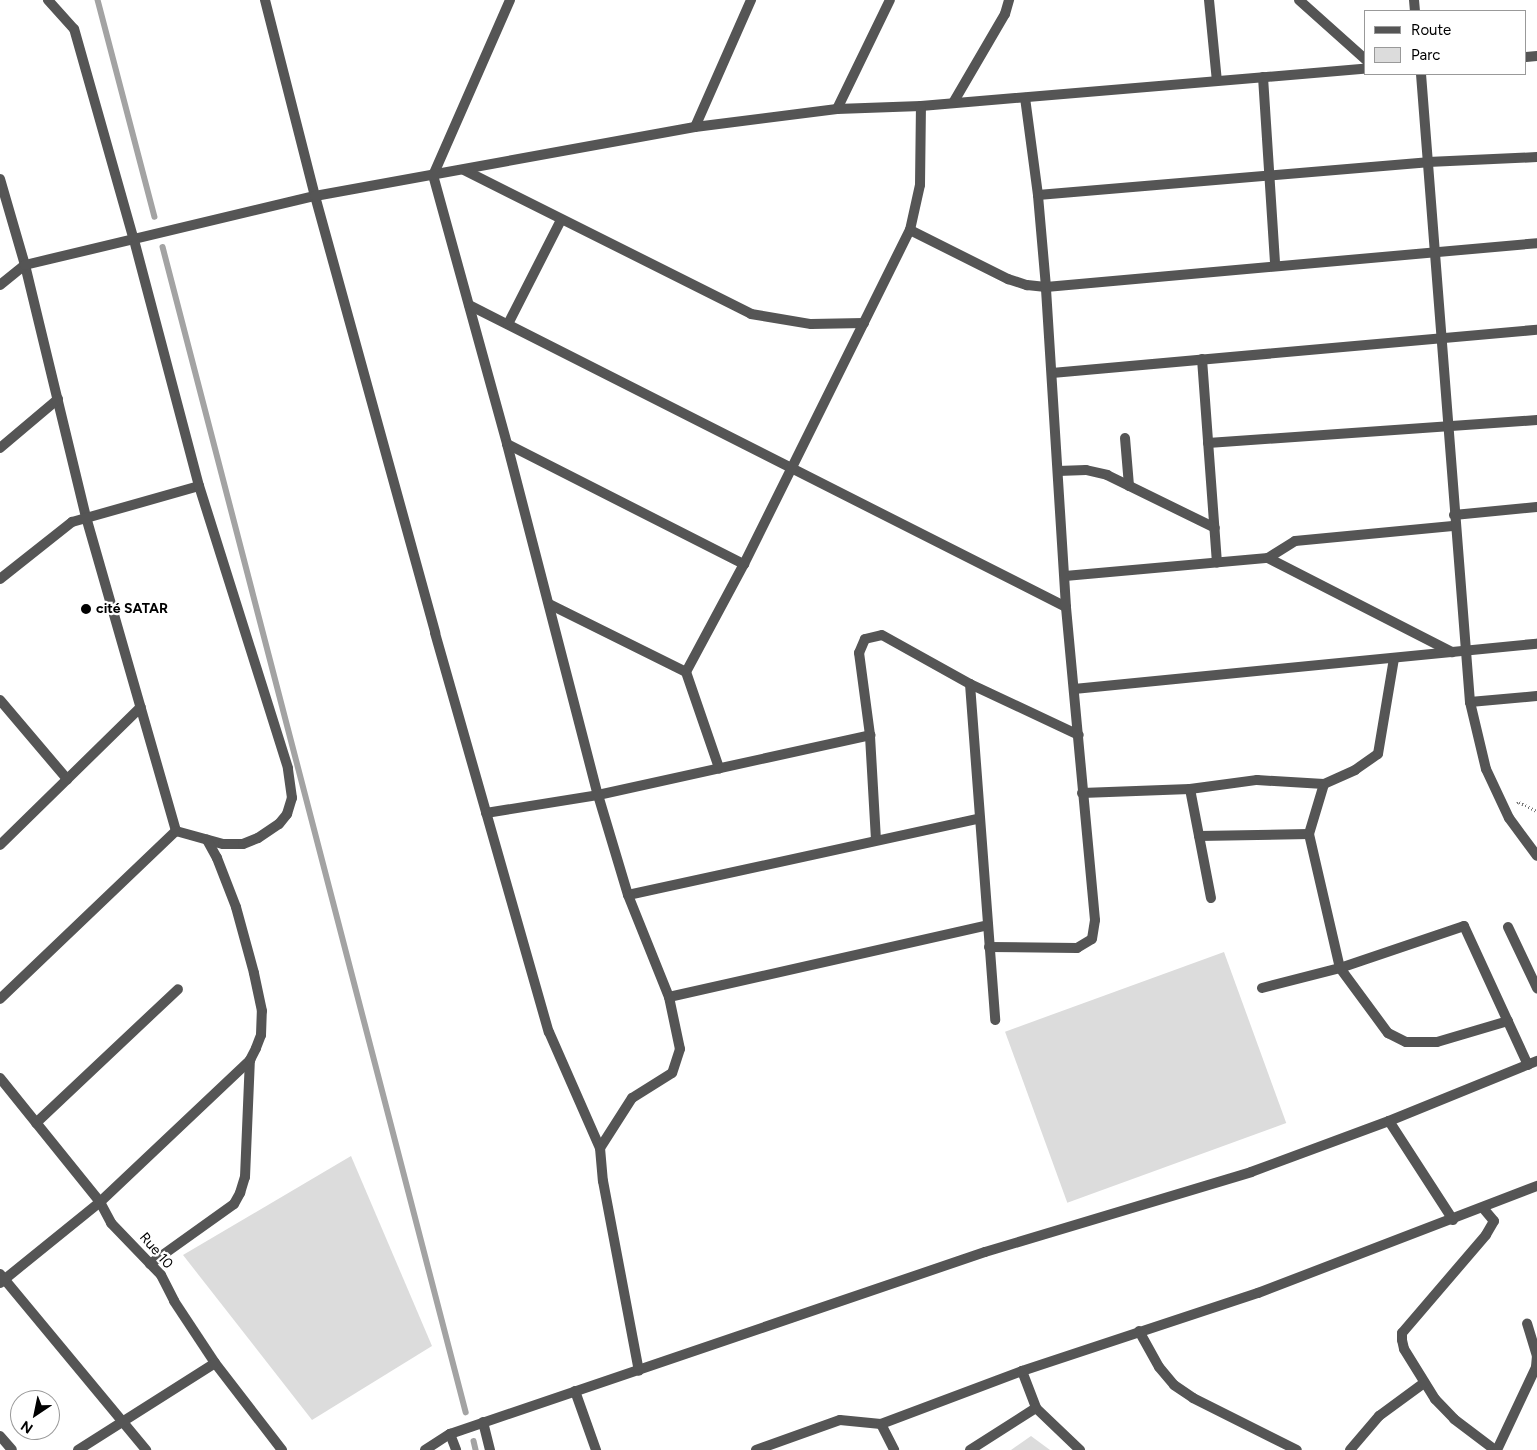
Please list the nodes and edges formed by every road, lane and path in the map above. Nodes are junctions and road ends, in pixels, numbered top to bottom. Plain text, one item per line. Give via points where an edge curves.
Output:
1 (48, 0) edge
2 (265, 0) edge
3 (510, 0) edge
4 (751, 0) edge
5 (890, 0) edge
6 (1009, 0) edge
7 (1209, 0) edge
8 (1299, 0) edge
9 (1364, 58) edge
10 (1364, 69) edge
11 (1421, 75) edge
12 (1263, 77) junction
13 (1217, 81) junction
14 (1025, 98) junction
15 (953, 103) junction
16 (921, 106) junction
17 (837, 109) junction
18 (695, 126) junction
19 (1537, 156) edge
20 (1428, 162) junction
21 (464, 170) junction
22 (433, 175) junction
23 (1270, 175) junction
24 (0, 178) edge
25 (1038, 195) junction
26 (315, 196) junction
27 (561, 220) junction
28 (910, 230) junction
29 (133, 238) junction
30 (1537, 243) edge
31 (1434, 251) junction
32 (25, 265) junction
33 (1275, 266) junction
34 (0, 285) edge
35 (1046, 287) junction
36 (469, 305) junction
37 (864, 323) junction
38 (508, 324) junction
39 (1537, 330) edge
40 (1441, 338) junction
41 (1202, 359) junction
42 (1052, 373) junction
43 (58, 399) junction
44 (1537, 420) edge
45 (1448, 426) junction
46 (1125, 438) dead end
47 (1208, 443) junction
48 (507, 444) junction
49 (0, 448) edge
50 (793, 467) junction
51 (1058, 471) junction
52 (199, 486) junction
53 (1129, 486) junction
54 (1537, 507) edge
55 (1454, 515) junction
56 (86, 517) junction
57 (1455, 526) junction
58 (1215, 528) junction
59 (1268, 558) junction
60 (1217, 562) junction
61 (744, 564) junction
62 (1064, 576) junction
63 (0, 579) edge
64 (548, 604) junction
65 (1066, 607) junction
66 (1537, 644) edge
67 (1465, 651) junction
68 (1453, 652) junction
69 (1394, 658) junction
70 (686, 672) junction
71 (970, 684) junction
72 (1074, 689) junction
73 (1537, 696) edge
74 (0, 700) edge
75 (1470, 702) junction
76 (141, 707) junction
77 (1079, 735) junction
78 (870, 736) junction
79 (719, 768) junction
80 (67, 779) junction
81 (1324, 784) junction
82 (1190, 789) junction
83 (1082, 793) junction
84 (598, 795) junction
85 (486, 813) junction
86 (980, 818) junction
87 (176, 831) junction
88 (1309, 834) junction
89 (1199, 836) junction
90 (207, 840) junction
91 (876, 840) junction
92 (0, 845) edge
93 (1537, 856) edge
94 (628, 895) junction
95 (1212, 898) dead end
96 (988, 925) junction
97 (1508, 927) dead end
98 (989, 947) junction
99 (1340, 968) junction
100 (1262, 988) dead end
101 (1537, 988) edge
102 (178, 989) dead end
103 (669, 997) junction
104 (0, 999) edge
105 (995, 1020) dead end
106 (1508, 1021) junction
107 (250, 1060) junction
108 (1532, 1063) edge
109 (0, 1078) edge
110 (1390, 1121) junction
111 (36, 1123) junction
112 (600, 1148) junction
113 (1537, 1186) edge
114 (100, 1202) junction
115 (1483, 1208) junction
116 (1453, 1220) junction
117 (150, 1264) junction
118 (2, 1279) edge
119 (1527, 1324) dead end
120 (1139, 1331) junction
121 (215, 1363) junction
122 (639, 1371) junction
123 (1022, 1371) junction
124 (1424, 1383) junction
125 (575, 1391) junction
126 (1036, 1408) junction
127 (123, 1421) junction
128 (483, 1422) junction
129 (882, 1424) junction
130 (450, 1434) junction
131 (0, 1436) edge
132 (12, 1450) edge
133 (78, 1450) edge
134 (146, 1450) edge
135 (282, 1450) edge
136 (425, 1450) edge
137 (456, 1450) edge
138 (490, 1450) edge
139 (596, 1450) edge
140 (756, 1450) edge
141 (894, 1450) edge
142 (970, 1450) edge
143 (1080, 1450) edge
144 (1297, 1450) edge
145 (1350, 1450) edge
146 (1496, 1450) edge

1 - 29 street via 74,29
2 - 26 street
3 - 22 street
4 - 18 street
5 - 17 street
6 - 15 street via 1005,14
7 - 13 street
8 - 9 street
10 - 12 street
11 - 20 street
12 - 13 street
12 - 23 street
13 - 14 street
14 - 15 street
14 - 25 street
15 - 16 street
16 - 17 street
16 - 28 street via 920,186
17 - 18 street
18 - 21 street
19 - 20 street
20 - 23 street
20 - 31 street
21 - 22 street
21 - 27 street
22 - 26 street
22 - 36 street
23 - 25 street
23 - 33 street
24 - 32 street
25 - 35 street
26 - 29 street
26 - 85 street
27 - 37 street via 750,314 811,324
27 - 38 street
28 - 35 street via 1008,279
28 - 37 street
29 - 32 street
29 - 52 street
30 - 31 street
31 - 33 street
31 - 40 street
32 - 34 street
32 - 43 street
33 - 35 street
35 - 42 street
36 - 38 street
36 - 48 street
37 - 50 street
38 - 50 street
39 - 40 street
40 - 41 street
40 - 45 street
41 - 42 street
41 - 47 street
42 - 51 street
43 - 49 street
43 - 56 street
44 - 45 street
45 - 47 street
45 - 55 street
46 - 53 street
47 - 58 street
48 - 61 street
48 - 64 street
50 - 61 street
50 - 65 street
51 - 53 street via 1086,470 1106,474
51 - 62 street
52 - 56 street
52 - 90 street via 288,768 292,798 283,819 258,838 243,844
53 - 58 street
54 - 55 street
55 - 57 street
56 - 63 street via 72,522
56 - 76 street
57 - 59 street via 1295,541
57 - 67 street
58 - 60 street
59 - 60 street
59 - 68 street
60 - 62 street
61 - 70 street
62 - 65 street
64 - 70 street
64 - 84 street
65 - 72 street
66 - 67 street
67 - 68 street
67 - 75 street
68 - 69 street
69 - 72 street
69 - 81 street via 1378,754 1355,770
70 - 79 street
71 - 77 street
71 - 78 street via 882,635 865,639 859,653
71 - 86 street
72 - 77 street
73 - 75 street
74 - 80 street
75 - 93 street via 1486,769 1509,818
76 - 80 street
76 - 87 street
77 - 83 street
78 - 79 street
78 - 91 street
79 - 84 street
80 - 92 street
81 - 82 street via 1258,780
81 - 88 street
82 - 83 street
82 - 89 street
83 - 98 street via 1095,920 1092,939 1076,948
84 - 85 street
84 - 94 street
85 - 112 street via 549,1032
86 - 91 street
86 - 96 street
87 - 90 street
87 - 104 street
88 - 89 street
88 - 99 street
89 - 95 street
90 - 107 street via 236,907 262,1011 261,1035
91 - 94 street
94 - 103 street
96 - 98 street
96 - 103 street
97 - 101 street
98 - 105 street
99 - 100 street
99 - 106 street via 1388,1033 1406,1042 1437,1042
99 - 106 street via 1464,926
102 - 111 street
103 - 112 street via 680,1050 672,1073 632,1098
106 - 108 street
107 - 114 street
107 - 117 street via 245,1177 240,1193 234,1204
108 - 110 street
109 - 111 street, Rue 10
110 - 116 street
110 - 122 street via 1251,1172 985,1252
111 - 114 street, Rue 10
112 - 122 street via 603,1181
113 - 115 street
114 - 117 street, Rue 10 via 111,1223
114 - 118 street
115 - 116 street
115 - 124 street via 1494,1220 1486,1235 1402,1333 1404,1349
116 - 120 street via 1258,1293
117 - 121 street, Rue 10 via 161,1275 174,1301
118 - 127 street
119 - 146 street via 1537,1356 1536,1367
120 - 123 street
120 - 144 street via 1159,1367 1174,1385 1193,1398
121 - 127 street
121 - 135 street, Rue 10
122 - 125 street
123 - 126 street
123 - 129 street
124 - 145 street via 1379,1416
124 - 146 street via 1454,1419
125 - 128 street
125 - 139 street
126 - 142 street
126 - 143 street
127 - 133 street
127 - 134 street
128 - 130 street
128 - 138 street
129 - 140 street via 840,1420
129 - 141 street
130 - 136 street
130 - 137 street
131 - 132 street

